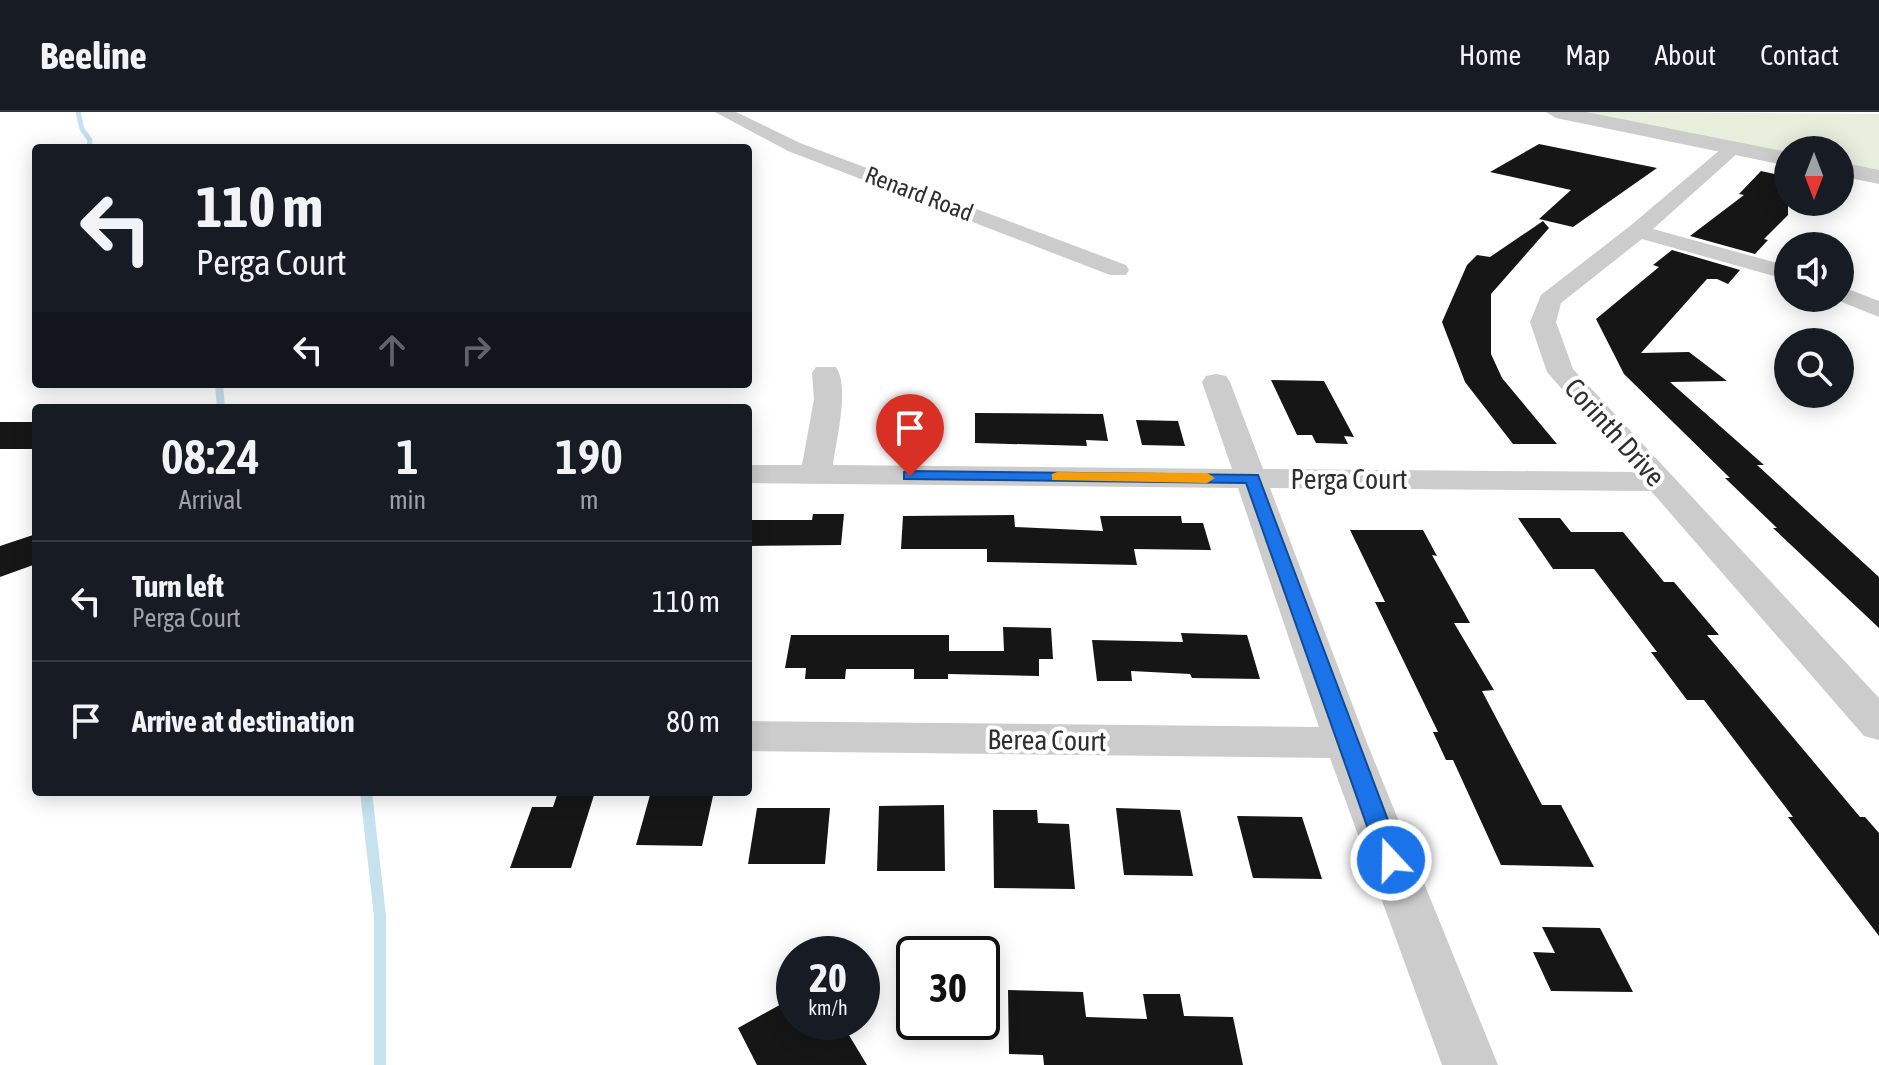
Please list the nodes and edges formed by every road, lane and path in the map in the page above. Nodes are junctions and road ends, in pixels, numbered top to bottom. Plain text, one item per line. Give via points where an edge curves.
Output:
1 (723, 112) edge
2 (1556, 112) edge
3 (1733, 148) junction
4 (1774, 156) edge
5 (1854, 172) edge
6 (1879, 177) edge
7 (1638, 231) junction
8 (1774, 269) edge
9 (1118, 270) dead end
10 (1854, 299) edge
11 (1879, 310) edge
12 (826, 373) dead end
13 (1216, 382) dead end
14 (752, 474) edge
15 (816, 475) junction
16 (1252, 479) junction
17 (1661, 482) junction
18 (1879, 725) edge
19 (752, 736) edge
20 (1346, 743) junction
21 (1470, 1065) edge

1 - 9 street, Renard Road via 794,147
2 - 3 street
3 - 4 street
3 - 7 street, Corinth Drive
5 - 6 street
7 - 8 street
7 - 17 street, Corinth Drive via 1550,300 1543,322 1561,372
10 - 11 street
12 - 15 street via 828,399
13 - 16 street
14 - 15 street, Perga Court
15 - 16 street, Perga Court
16 - 17 street, Perga Court
16 - 20 street
17 - 18 street, Corinth Drive
19 - 20 street, Berea Court
20 - 21 street

